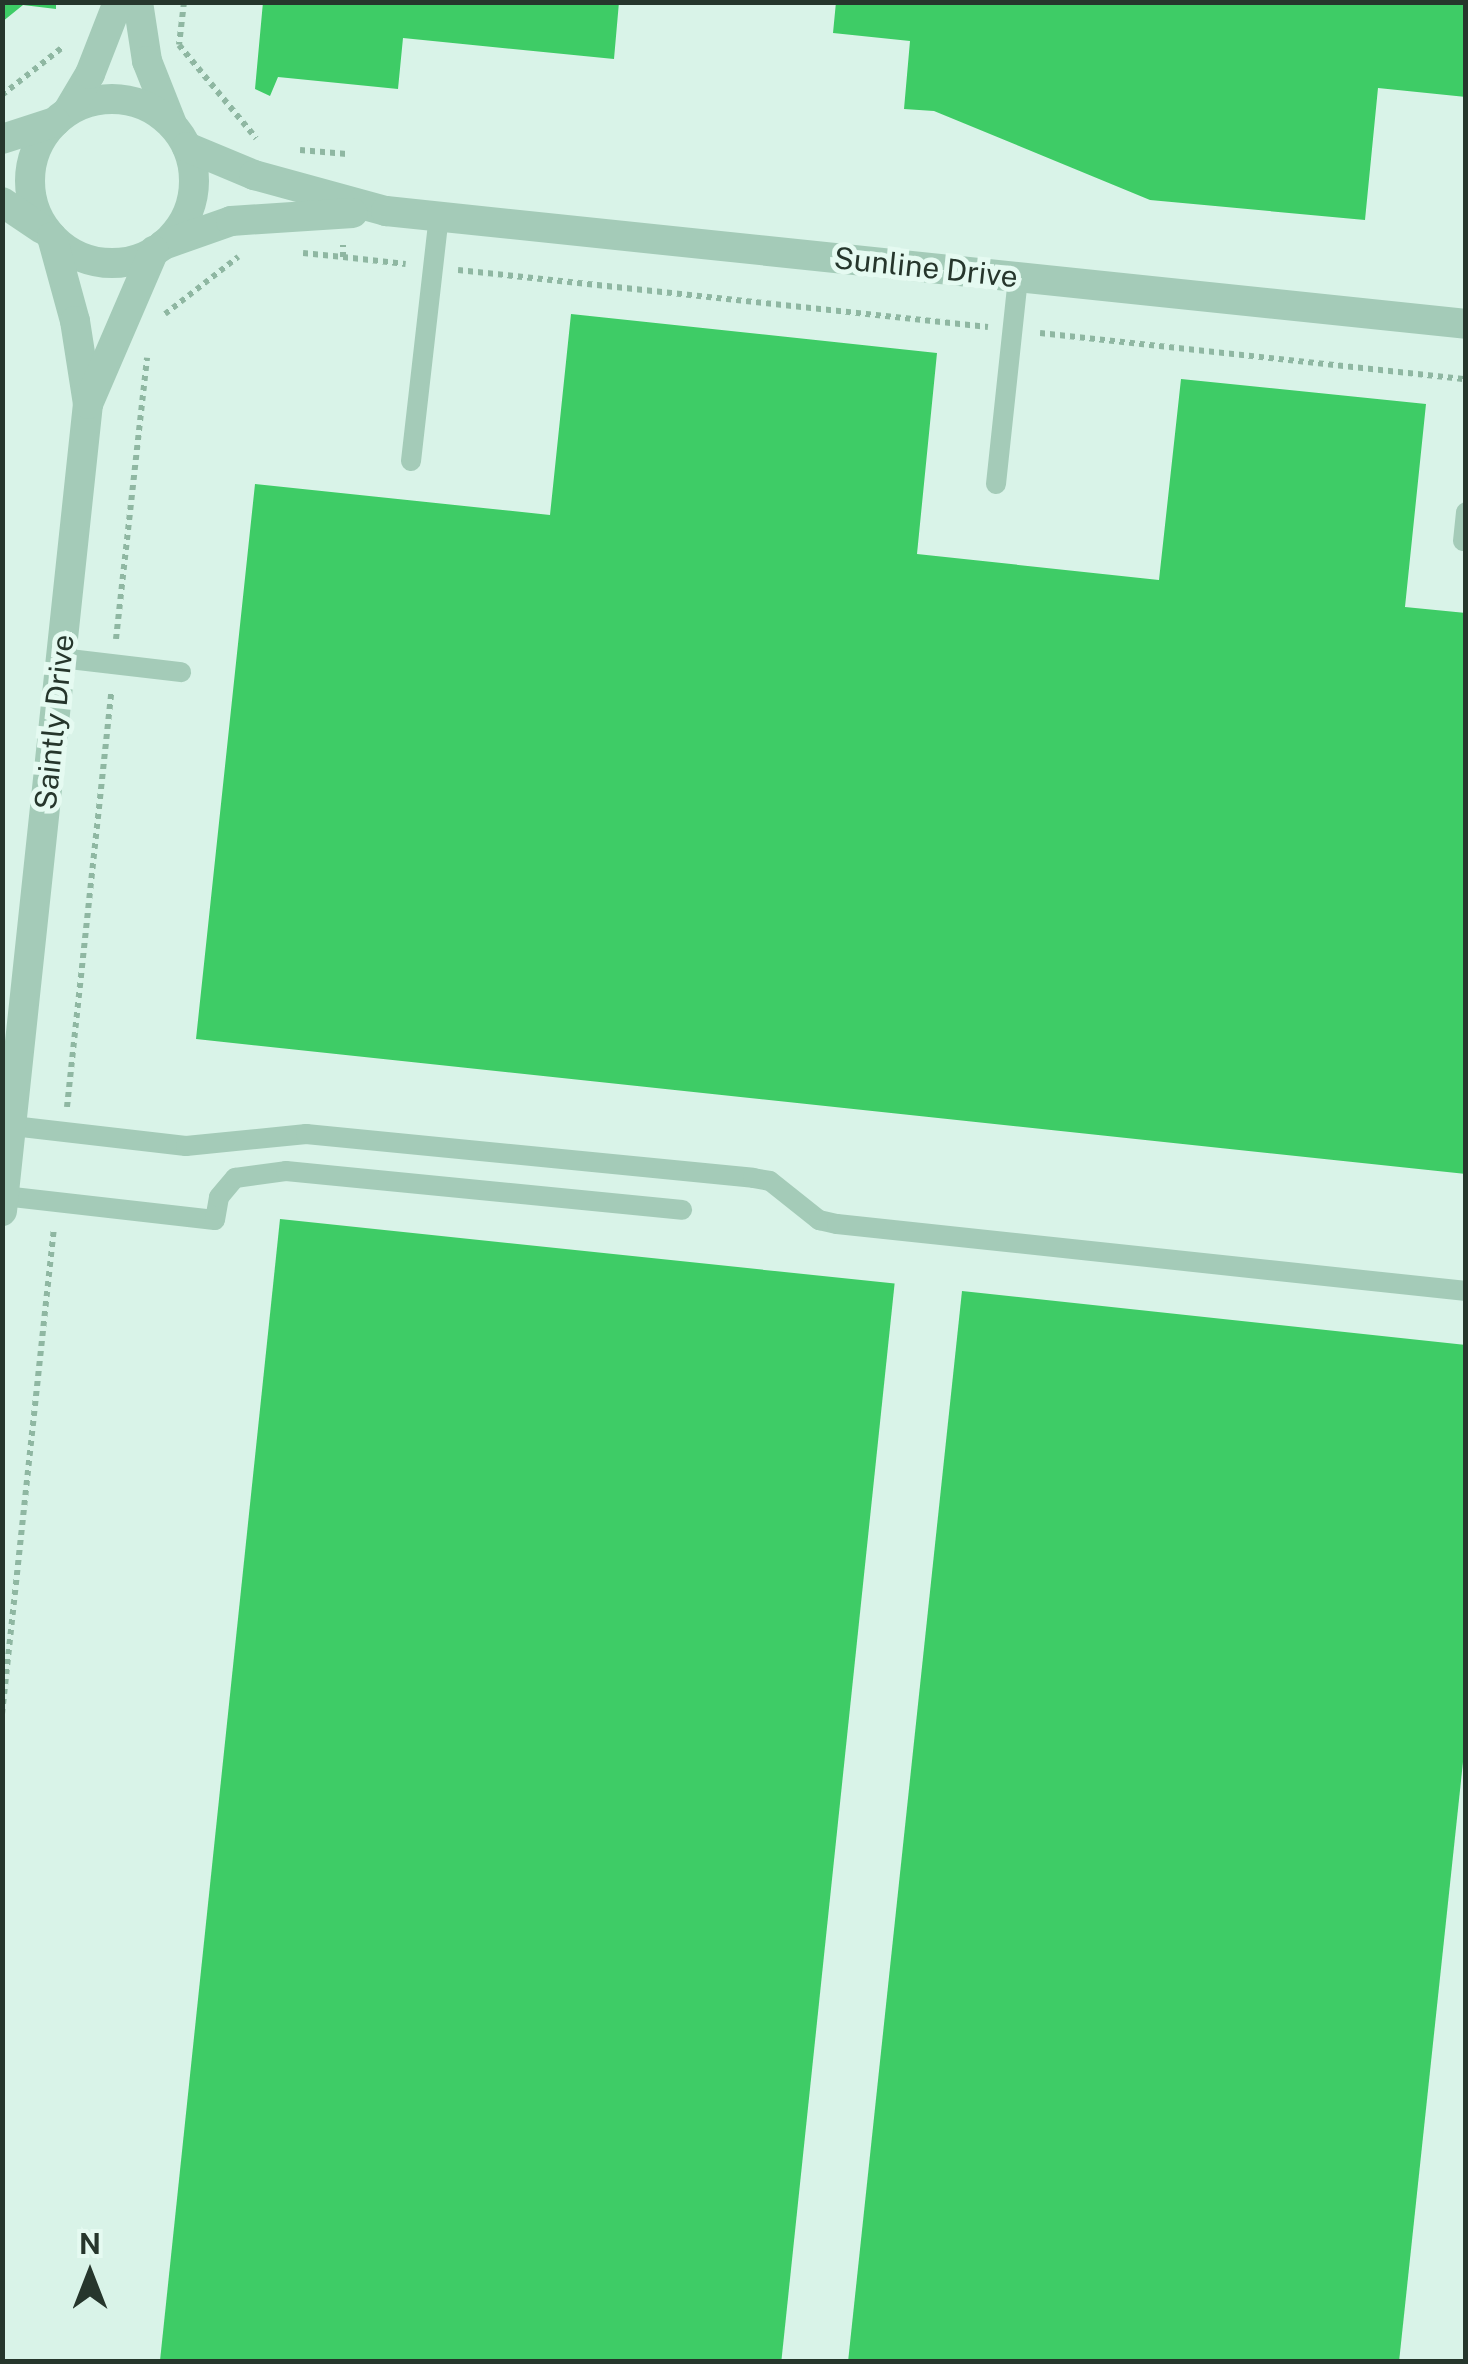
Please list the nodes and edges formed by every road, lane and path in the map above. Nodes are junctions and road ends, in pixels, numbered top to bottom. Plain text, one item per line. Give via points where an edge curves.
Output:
1 (118, 2) edge
2 (138, 2) edge
3 (184, 2) edge
4 (76, 36) dead end
5 (2, 95) edge
6 (61, 117) junction
7 (180, 137) junction
8 (2, 138) edge
9 (262, 146) dead end
10 (296, 149) dead end
11 (347, 154) dead end
12 (2, 202) edge
13 (386, 211) junction
14 (345, 214) junction
15 (439, 216) junction
16 (50, 235) junction
17 (158, 248) junction
18 (249, 248) dead end
19 (286, 252) dead end
20 (343, 257) junction
21 (433, 267) junction
22 (1018, 277) junction
23 (1466, 324) edge
24 (150, 326) dead end
25 (1012, 330) junction
26 (148, 344) dead end
27 (1466, 378) edge
28 (88, 404) junction
29 (411, 460) dead end
30 (996, 484) dead end
31 (1466, 512) edge
32 (1463, 540) dead end
33 (61, 658) junction
34 (114, 666) junction
35 (181, 672) dead end
36 (12, 1040) edge
37 (10, 1078) edge
38 (12, 1126) junction
39 (64, 1132) junction
40 (57, 1202) junction
41 (3, 1204) edge
42 (682, 1210) dead end
43 (1466, 1291) edge
44 (2, 1714) edge

1 - 6 street via 90,74
2 - 7 street via 146,61
3 - 9 path via 179,45
4 - 5 path
6 - 7 street via 99,99 116,99 148,107
6 - 8 street
6 - 16 street via 43,135 30,168 32,203
7 - 13 street, Sunline Drive via 254,175
7 - 17 street via 194,173 192,200 181,226
10 - 11 path
12 - 16 street
13 - 14 street, Sunline Drive
13 - 15 street, Sunline Drive
14 - 17 street, Sunline Drive via 230,221
14 - 20 path
15 - 21 lane
15 - 22 street, Sunline Drive
16 - 17 street via 74,254 100,262 128,261
16 - 28 street, Saintly Drive via 75,320
17 - 28 street, Saintly Drive
18 - 24 path
19 - 20 path
20 - 21 path
21 - 25 path
21 - 29 lane
22 - 23 street, Sunline Drive
22 - 25 lane
25 - 27 path
25 - 30 lane
26 - 34 path
28 - 33 street, Saintly Drive
31 - 32 lane
33 - 34 lane
33 - 36 street, Saintly Drive
34 - 35 lane
34 - 39 path
36 - 37 street, Saintly Drive
37 - 38 street, Saintly Drive
38 - 39 lane
38 - 41 street, Saintly Drive
39 - 43 lane via 186,1146 306,1134 753,1178 770,1181 819,1220 837,1224
40 - 41 lane
40 - 42 lane via 215,1220 218,1198 234,1178 286,1171
40 - 44 path

